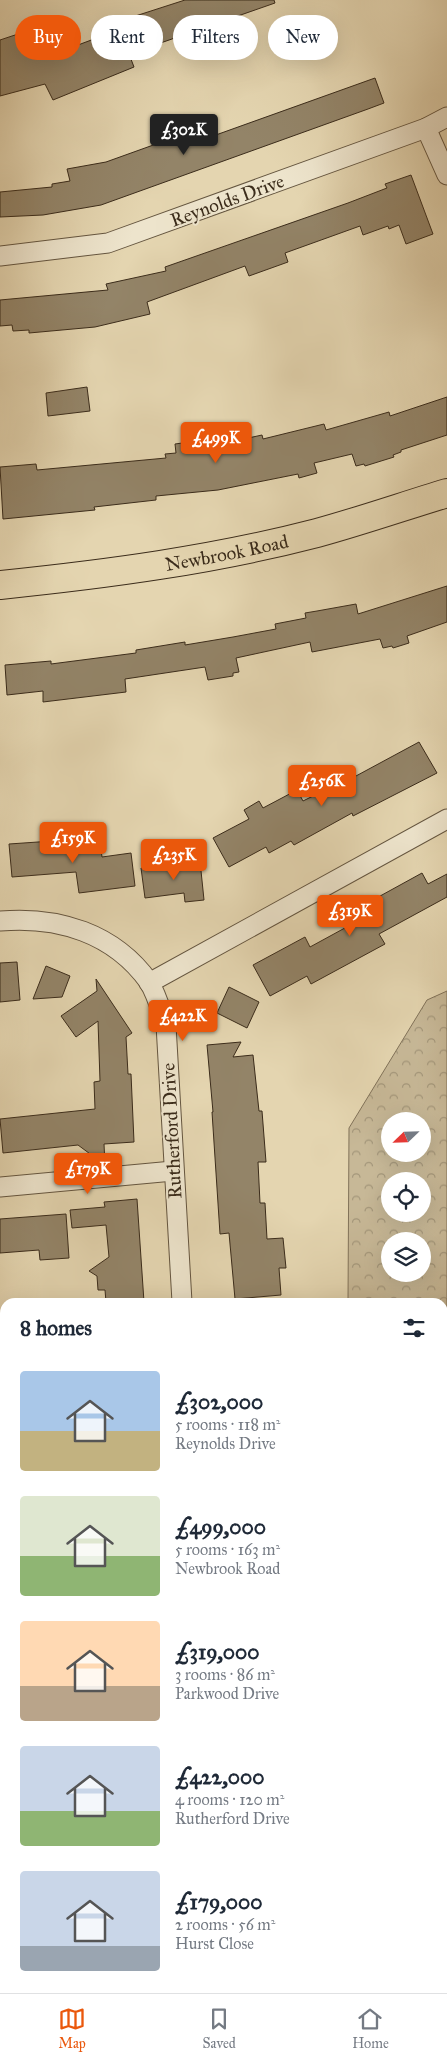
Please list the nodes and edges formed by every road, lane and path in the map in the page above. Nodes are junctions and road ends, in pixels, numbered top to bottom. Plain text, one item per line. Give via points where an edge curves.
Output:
1 (447, 117) edge
2 (426, 128) junction
3 (447, 175) edge
4 (0, 256) edge
5 (447, 493) edge
6 (0, 585) edge
7 (447, 819) edge
8 (0, 921) edge
9 (149, 984) junction
10 (173, 1171) junction
11 (0, 1187) edge
12 (182, 1298) edge

1 - 2 street, Reynolds Drive
2 - 3 street
2 - 4 street, Reynolds Drive via 108,243
5 - 6 highway, Newbrook Road via 317,533 203,558 92,576
7 - 9 street
8 - 9 street, Rutherford Drive via 49,921 77,929 106,943 130,960
9 - 10 street, Rutherford Drive via 166,1025
10 - 11 street
10 - 12 street, Rutherford Drive

